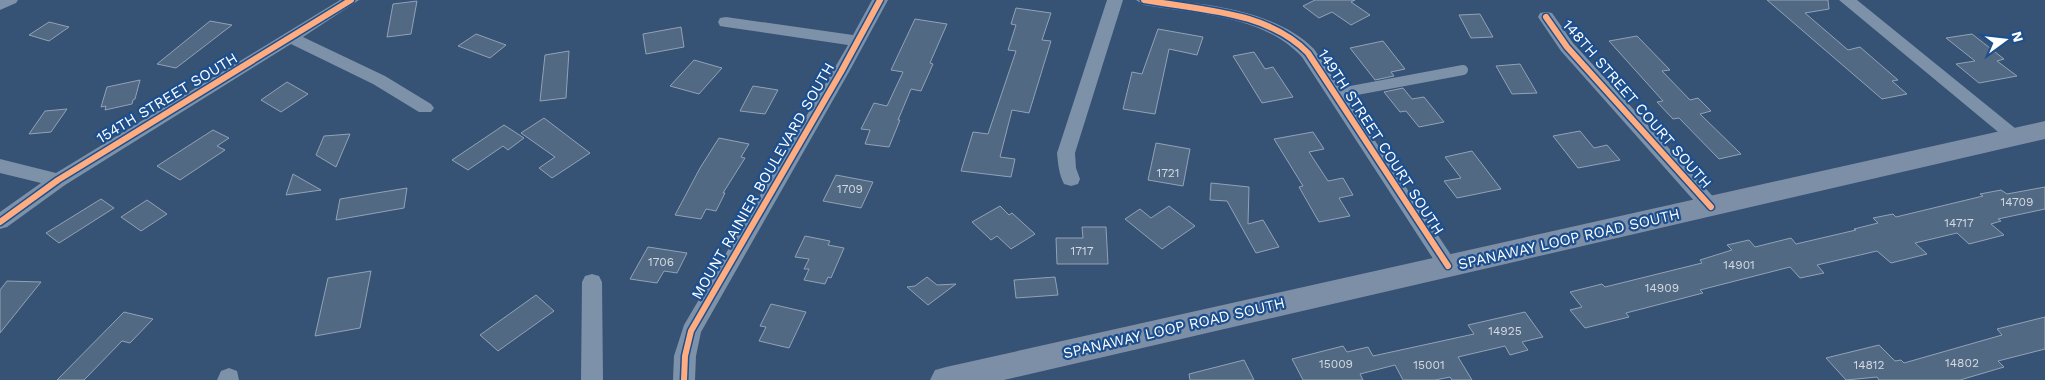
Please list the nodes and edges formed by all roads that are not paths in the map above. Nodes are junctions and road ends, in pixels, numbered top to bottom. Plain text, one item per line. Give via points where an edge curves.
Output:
1 (10, 0) edge
2 (351, 0) edge
3 (880, 0) edge
4 (1115, 0) edge
5 (1144, 0) edge
6 (1847, 0) edge
7 (0, 5) edge
8 (1546, 17) dead end
9 (726, 22) dead end
10 (291, 38) junction
11 (858, 41) junction
12 (1463, 70) dead end
13 (1335, 94) junction
14 (425, 108) dead end
15 (2045, 130) edge
16 (2015, 137) junction
17 (0, 166) edge
18 (1071, 179) dead end
19 (58, 180) junction
20 (1711, 207) junction
21 (0, 222) edge
22 (1448, 266) junction
23 (592, 282) dead end
24 (592, 380) edge
25 (684, 380) edge
26 (946, 380) edge

1 - 7 street
2 - 10 street, 154TH STREET SOUTH
3 - 11 street, MOUNT RAINIER BOULEVARD SOUTH
4 - 18 street via 1066,153
5 - 13 street, 149TH STREET COURT SOUTH via 1225,13 1270,25 1303,46
6 - 16 street
8 - 20 street, 148TH STREET COURT SOUTH via 1567,47
9 - 11 street
10 - 14 street via 379,80
10 - 19 street, 154TH STREET SOUTH
11 - 25 street, MOUNT RAINIER BOULEVARD SOUTH via 691,332
12 - 13 lane
13 - 22 street, 149TH STREET COURT SOUTH
15 - 16 main road, SPANAWAY LOOP ROAD SOUTH
16 - 20 main road, SPANAWAY LOOP ROAD SOUTH
17 - 19 street
19 - 21 street, 154TH STREET SOUTH
20 - 22 main road, SPANAWAY LOOP ROAD SOUTH
22 - 26 main road, SPANAWAY LOOP ROAD SOUTH
23 - 24 street

